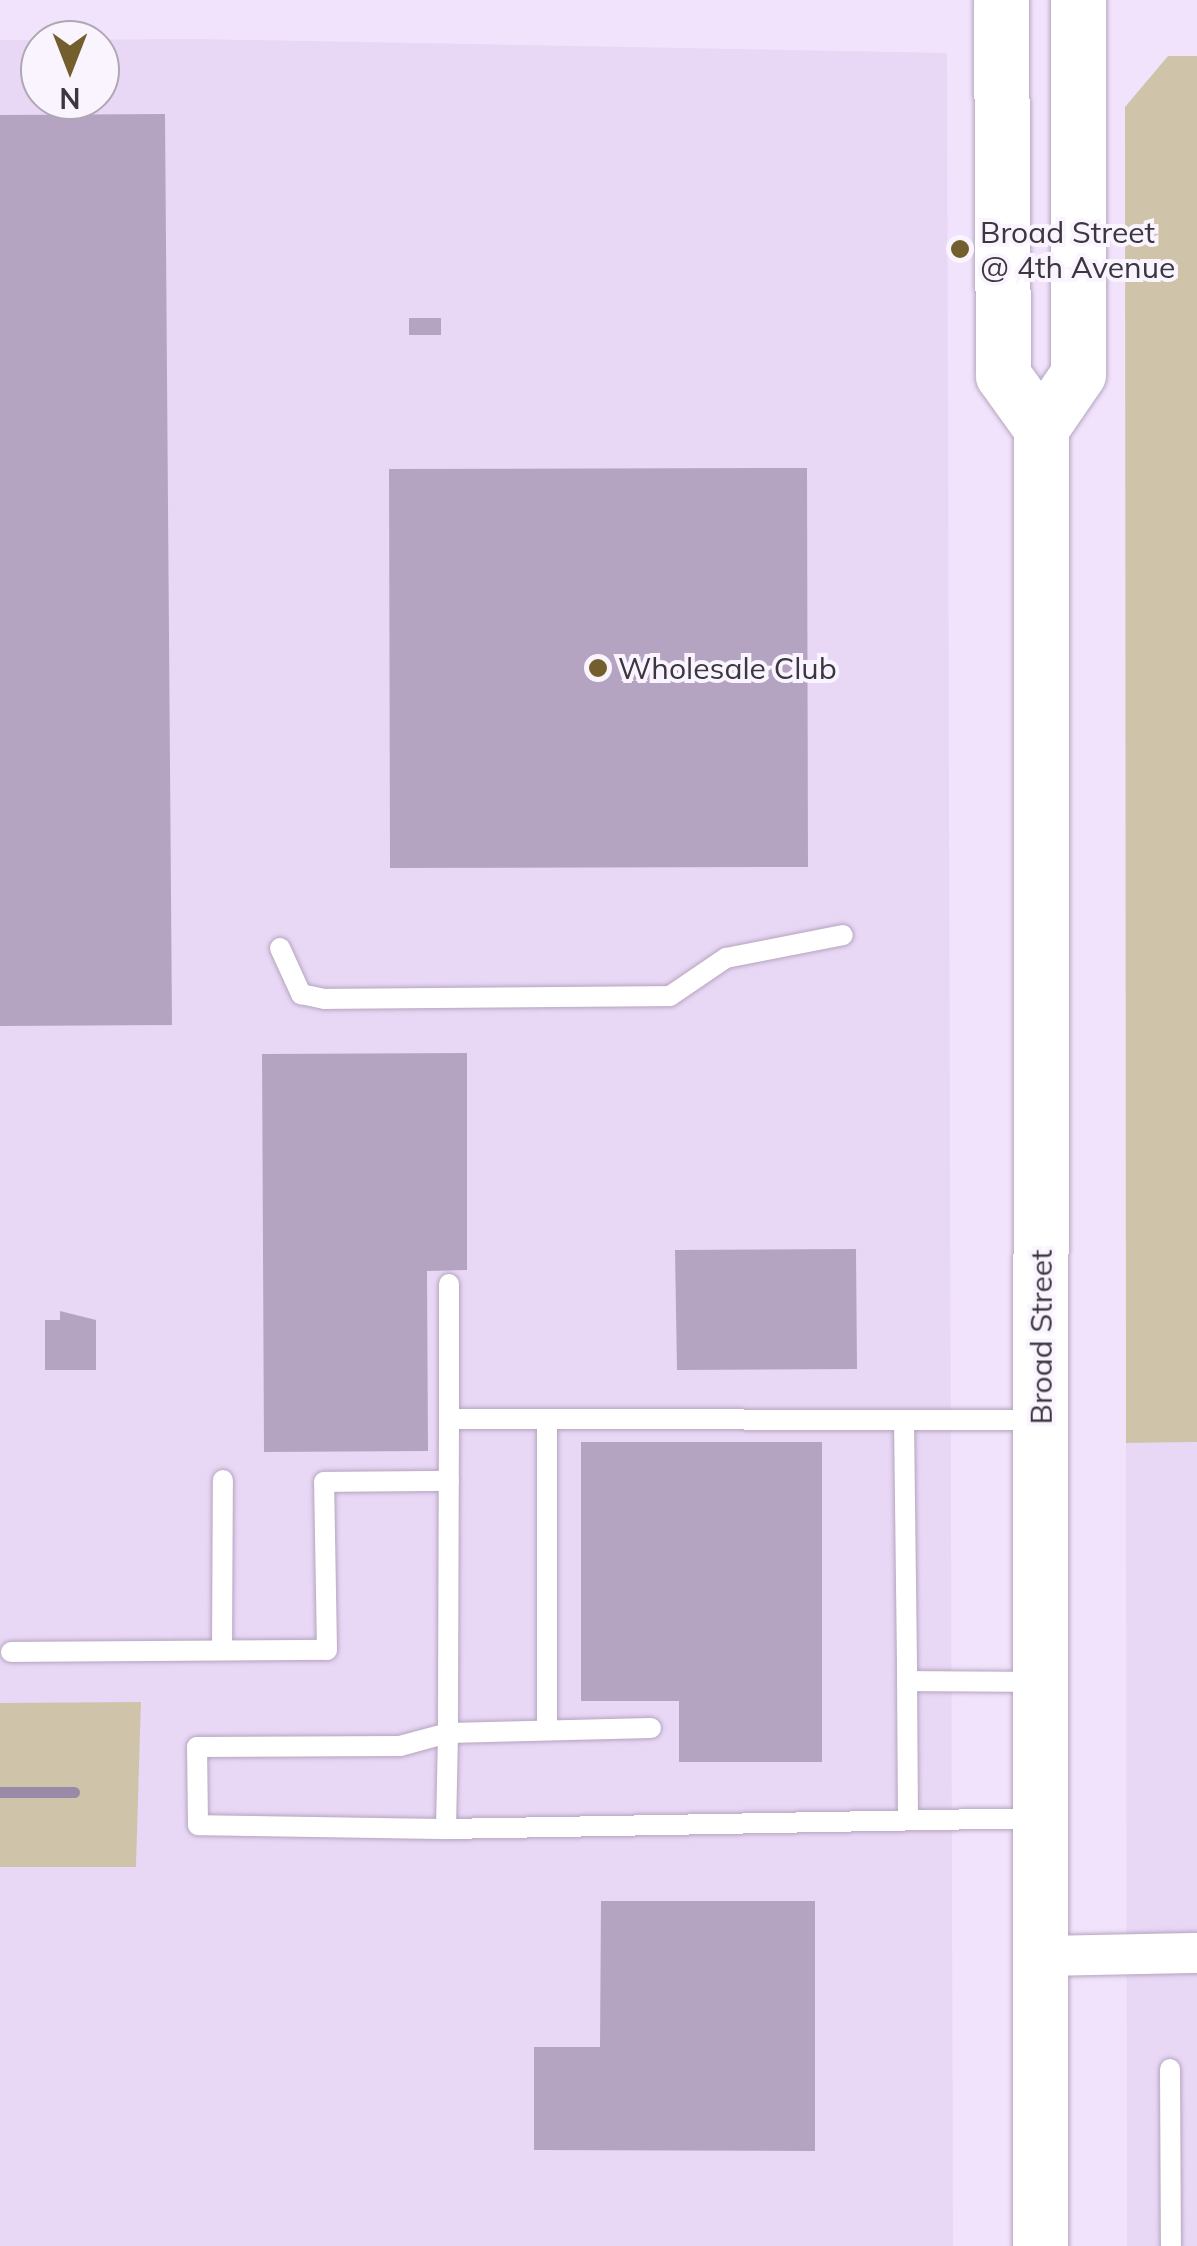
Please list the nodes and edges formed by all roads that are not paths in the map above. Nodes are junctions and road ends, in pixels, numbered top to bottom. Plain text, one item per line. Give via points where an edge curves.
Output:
1 (1001, 0) edge
2 (1078, 0) edge
3 (1041, 428) junction
4 (842, 934) dead end
5 (280, 948) dead end
6 (450, 1284) dead end
7 (450, 1418) junction
8 (547, 1420) junction
9 (904, 1420) junction
10 (1040, 1420) junction
11 (223, 1480) dead end
12 (449, 1482) junction
13 (222, 1649) junction
14 (10, 1652) dead end
15 (907, 1681) junction
16 (1040, 1682) junction
17 (650, 1728) dead end
18 (547, 1729) junction
19 (448, 1733) junction
20 (1040, 1818) junction
21 (908, 1820) junction
22 (446, 1830) junction
23 (1197, 1953) edge
24 (1040, 1956) junction
25 (1170, 2069) dead end
26 (1040, 2246) edge
27 (1171, 2246) edge

1 - 3 main road via 1004,375
2 - 3 main road via 1078,374
3 - 10 main road, Broad Street
4 - 5 lane via 726,958 670,996 324,999 302,994
6 - 7 lane
7 - 8 lane
7 - 12 lane
8 - 9 lane
8 - 18 lane
9 - 10 lane
9 - 15 lane
10 - 16 main road, Broad Street
11 - 13 lane
12 - 13 lane via 324,1482 327,1650
12 - 19 lane
13 - 14 lane
15 - 16 lane
15 - 21 lane
16 - 20 main road, Broad Street
17 - 18 lane
18 - 19 lane
19 - 22 lane
19 - 22 lane via 400,1746 197,1748 198,1825
20 - 21 lane
20 - 24 main road, Broad Street
21 - 22 lane
23 - 24 street
24 - 26 main road, Broad Street
25 - 27 lane

